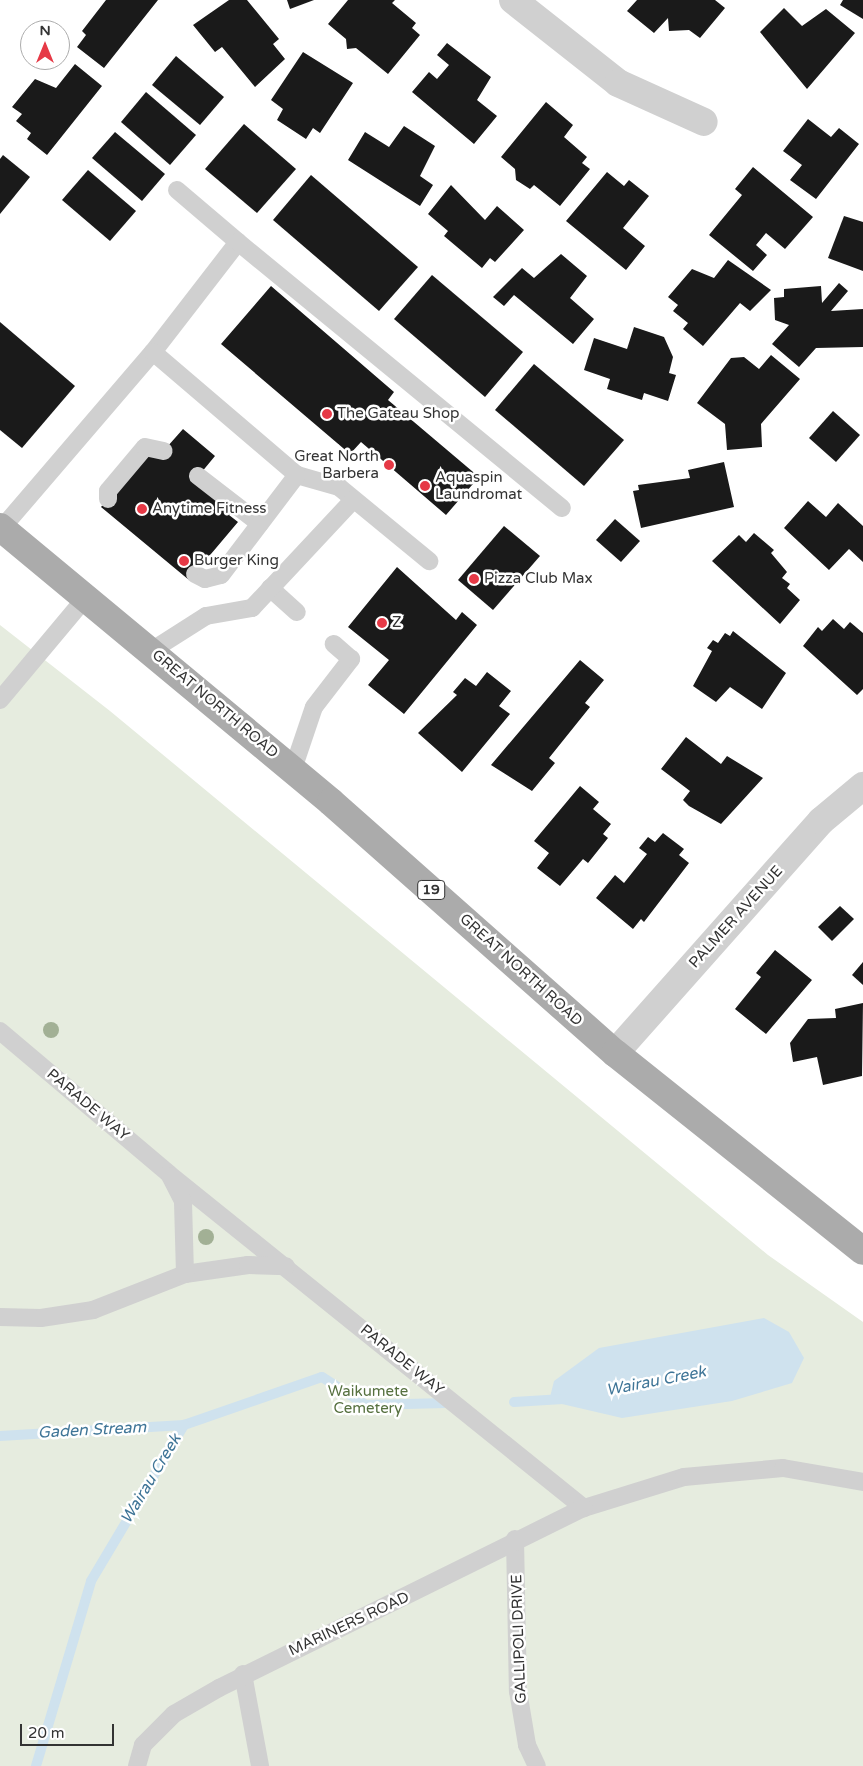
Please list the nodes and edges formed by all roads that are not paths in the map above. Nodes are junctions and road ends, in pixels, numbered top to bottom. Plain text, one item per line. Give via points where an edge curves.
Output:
1 (513, 0) edge
2 (704, 122) dead end
3 (177, 190) dead end
4 (238, 242) junction
5 (153, 352) junction
6 (164, 451) dead end
7 (297, 475) junction
8 (198, 476) dead end
9 (108, 499) dead end
10 (353, 500) junction
11 (562, 508) dead end
12 (260, 524) junction
13 (1, 528) edge
14 (429, 561) dead end
15 (195, 574) dead end
16 (270, 588) junction
17 (86, 597) junction
18 (297, 612) dead end
19 (334, 644) dead end
20 (151, 651) junction
21 (2, 694) edge
22 (293, 770) junction
23 (863, 786) edge
24 (0, 1031) edge
25 (615, 1053) junction
26 (169, 1174) junction
27 (863, 1251) edge
28 (286, 1266) junction
29 (186, 1274) junction
30 (0, 1317) edge
31 (863, 1482) edge
32 (584, 1508) junction
33 (515, 1539) junction
34 (243, 1674) junction
35 (137, 1766) edge
36 (260, 1766) edge
37 (537, 1766) edge

1 - 2 street via 618,83
3 - 4 lane
4 - 5 lane
4 - 11 lane
5 - 7 lane
5 - 13 lane
6 - 9 lane via 145,447 108,492
7 - 10 lane via 339,487
7 - 12 lane
8 - 12 lane
10 - 14 lane
10 - 16 lane
12 - 15 lane via 221,575 205,578
13 - 17 main road, GREAT NORTH ROAD / 19
16 - 18 lane
16 - 20 lane via 252,608 206,616
17 - 20 main road, GREAT NORTH ROAD / 19
17 - 21 lane
19 - 22 lane via 351,659 314,707
20 - 22 main road, GREAT NORTH ROAD / 19
22 - 25 main road, GREAT NORTH ROAD / 19
23 - 25 street, PALMER AVENUE via 821,821
24 - 26 lane, PARADE WAY
25 - 27 main road, GREAT NORTH ROAD / 19
26 - 28 lane, PARADE WAY
26 - 29 lane via 183,1201
28 - 29 lane via 248,1266
28 - 32 lane, PARADE WAY
29 - 30 lane via 93,1310 41,1318
31 - 32 lane via 783,1468 684,1477
32 - 33 lane, MARINERS ROAD
33 - 34 lane, MARINERS ROAD via 436,1583
33 - 37 lane, GALLIPOLI DRIVE via 518,1691 527,1745
34 - 35 lane, MARINERS ROAD via 174,1714 143,1745
34 - 36 lane

